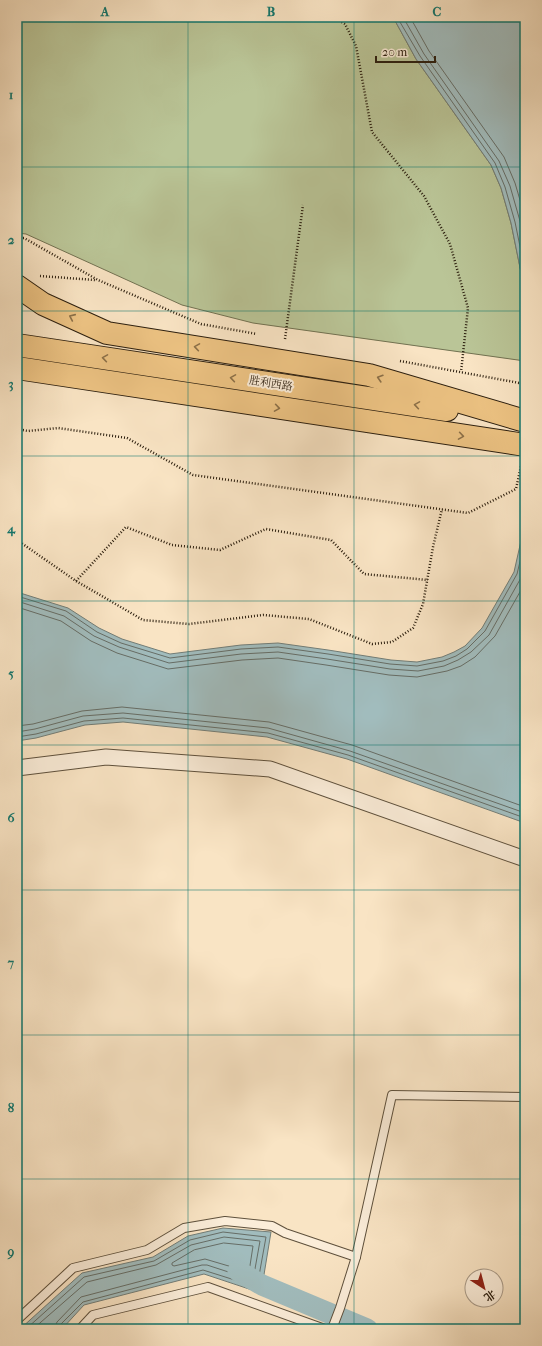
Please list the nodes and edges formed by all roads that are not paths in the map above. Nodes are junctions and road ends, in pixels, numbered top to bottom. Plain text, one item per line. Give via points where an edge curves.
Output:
1 (17, 286) edge
2 (17, 345) edge
3 (17, 368) edge
4 (17, 384) edge
5 (216, 398) junction
6 (525, 422) edge
7 (523, 454) edge
8 (17, 768) edge
9 (525, 859) edge
10 (525, 1097) edge
11 (356, 1257) junction
12 (17, 1320) edge
13 (333, 1328) edge
14 (80, 1329) edge
15 (325, 1329) edge

6 -> 1 main road via 369,375 108,333 43,304
6 -> 2 main road, 胜利西路
3 - 5 main road
4 - 5 main road
5 -> 7 main road
8 - 9 street via 106,757 270,769
10 - 11 lane via 392,1095
11 - 12 lane via 285,1233 272,1226 225,1221 184,1228 147,1250 72,1268
11 - 13 lane
14 - 15 lane via 93,1315 208,1287

